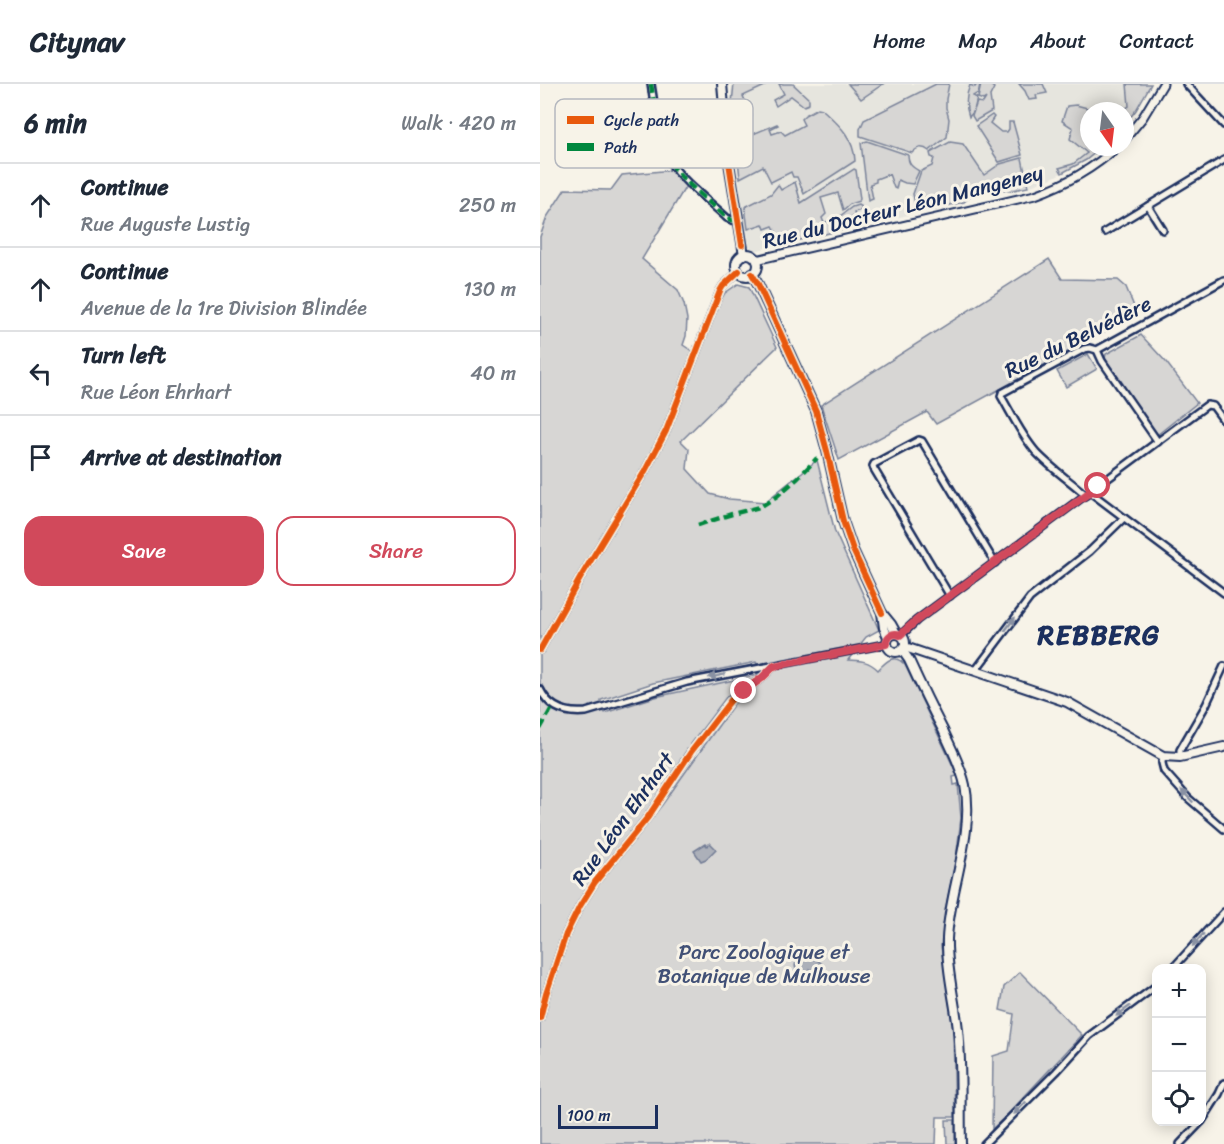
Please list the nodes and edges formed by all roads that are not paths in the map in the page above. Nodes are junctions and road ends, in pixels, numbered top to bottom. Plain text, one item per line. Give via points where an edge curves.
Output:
1 (651, 84) edge
2 (722, 84) edge
3 (1162, 84) edge
4 (1186, 84) edge
5 (654, 99) edge
6 (723, 99) edge
7 (1224, 125) edge
8 (1134, 128) edge
9 (1106, 156) edge
10 (1224, 160) edge
11 (676, 168) edge
12 (730, 168) edge
13 (1148, 206) junction
14 (738, 220) junction
15 (1163, 230) dead end
16 (1105, 232) dead end
17 (744, 255) junction
18 (756, 260) junction
19 (739, 272) junction
20 (752, 274) junction
21 (1224, 280) edge
22 (1097, 350) junction
23 (1224, 421) edge
24 (1158, 442) junction
25 (1088, 494) junction
26 (1124, 518) junction
27 (995, 563) junction
28 (1224, 593) edge
29 (950, 596) junction
30 (893, 637) junction
31 (903, 648) junction
32 (540, 650) edge
33 (774, 666) junction
34 (1224, 666) edge
35 (975, 671) junction
36 (540, 689) edge
37 (1224, 747) edge
38 (1163, 756) junction
39 (1180, 757) junction
40 (1224, 829) edge
41 (1224, 912) edge
42 (1177, 964) edge
43 (1152, 989) edge
44 (540, 1018) edge
45 (1224, 1083) edge
46 (1206, 1114) edge
47 (1196, 1126) edge
48 (961, 1144) edge
49 (984, 1144) edge
50 (1180, 1144) edge

1 - 5 street
2 - 6 main road
3 - 8 street
4 - 7 street
9 - 18 street, Rue du Docteur Léon Mangeney via 1078,176 1035,195
10 - 13 street
11 - 14 street via 727,219
12 - 14 main road
13 - 15 street
13 - 16 street
14 - 17 main road
17 - 18 main road
17 - 19 main road via 737,261
18 - 20 main road via 758,266
19 - 20 main road
19 - 32 street via 720,291 655,454
20 - 30 main road via 816,411 843,521 882,613 891,624
21 - 22 street, Rue du Belvédère
22 - 24 street
22 - 25 street, Rue du Belvédère via 1084,350 1001,396 1035,451
23 - 24 street via 1213,406 1207,405
24 - 25 street
25 - 26 street
25 - 27 street
26 - 28 street
35 -> 26 street via 1030,598 1090,551
27 - 29 street
27 - 29 street via 925,443 919,440 873,466
29 - 30 street
30 - 31 main road via 905,641
30 - 31 main road via 888,648 892,652
30 - 33 street
31 - 35 main road
31 - 48 main road via 958,762 967,796 947,945 959,1040
33 -> 36 street via 687,682 578,713 553,706
33 - 44 street, Rue Léon Ehrhart via 731,700 648,817 595,882 566,934
34 - 39 street via 1180,750
35 - 38 main road via 1067,702
37 - 39 main road
38 - 39 main road
40 -> 38 street via 1164,771
41 -> 42 street
43 -> 49 street via 1089,1036
45 - 46 street
47 - 50 street

